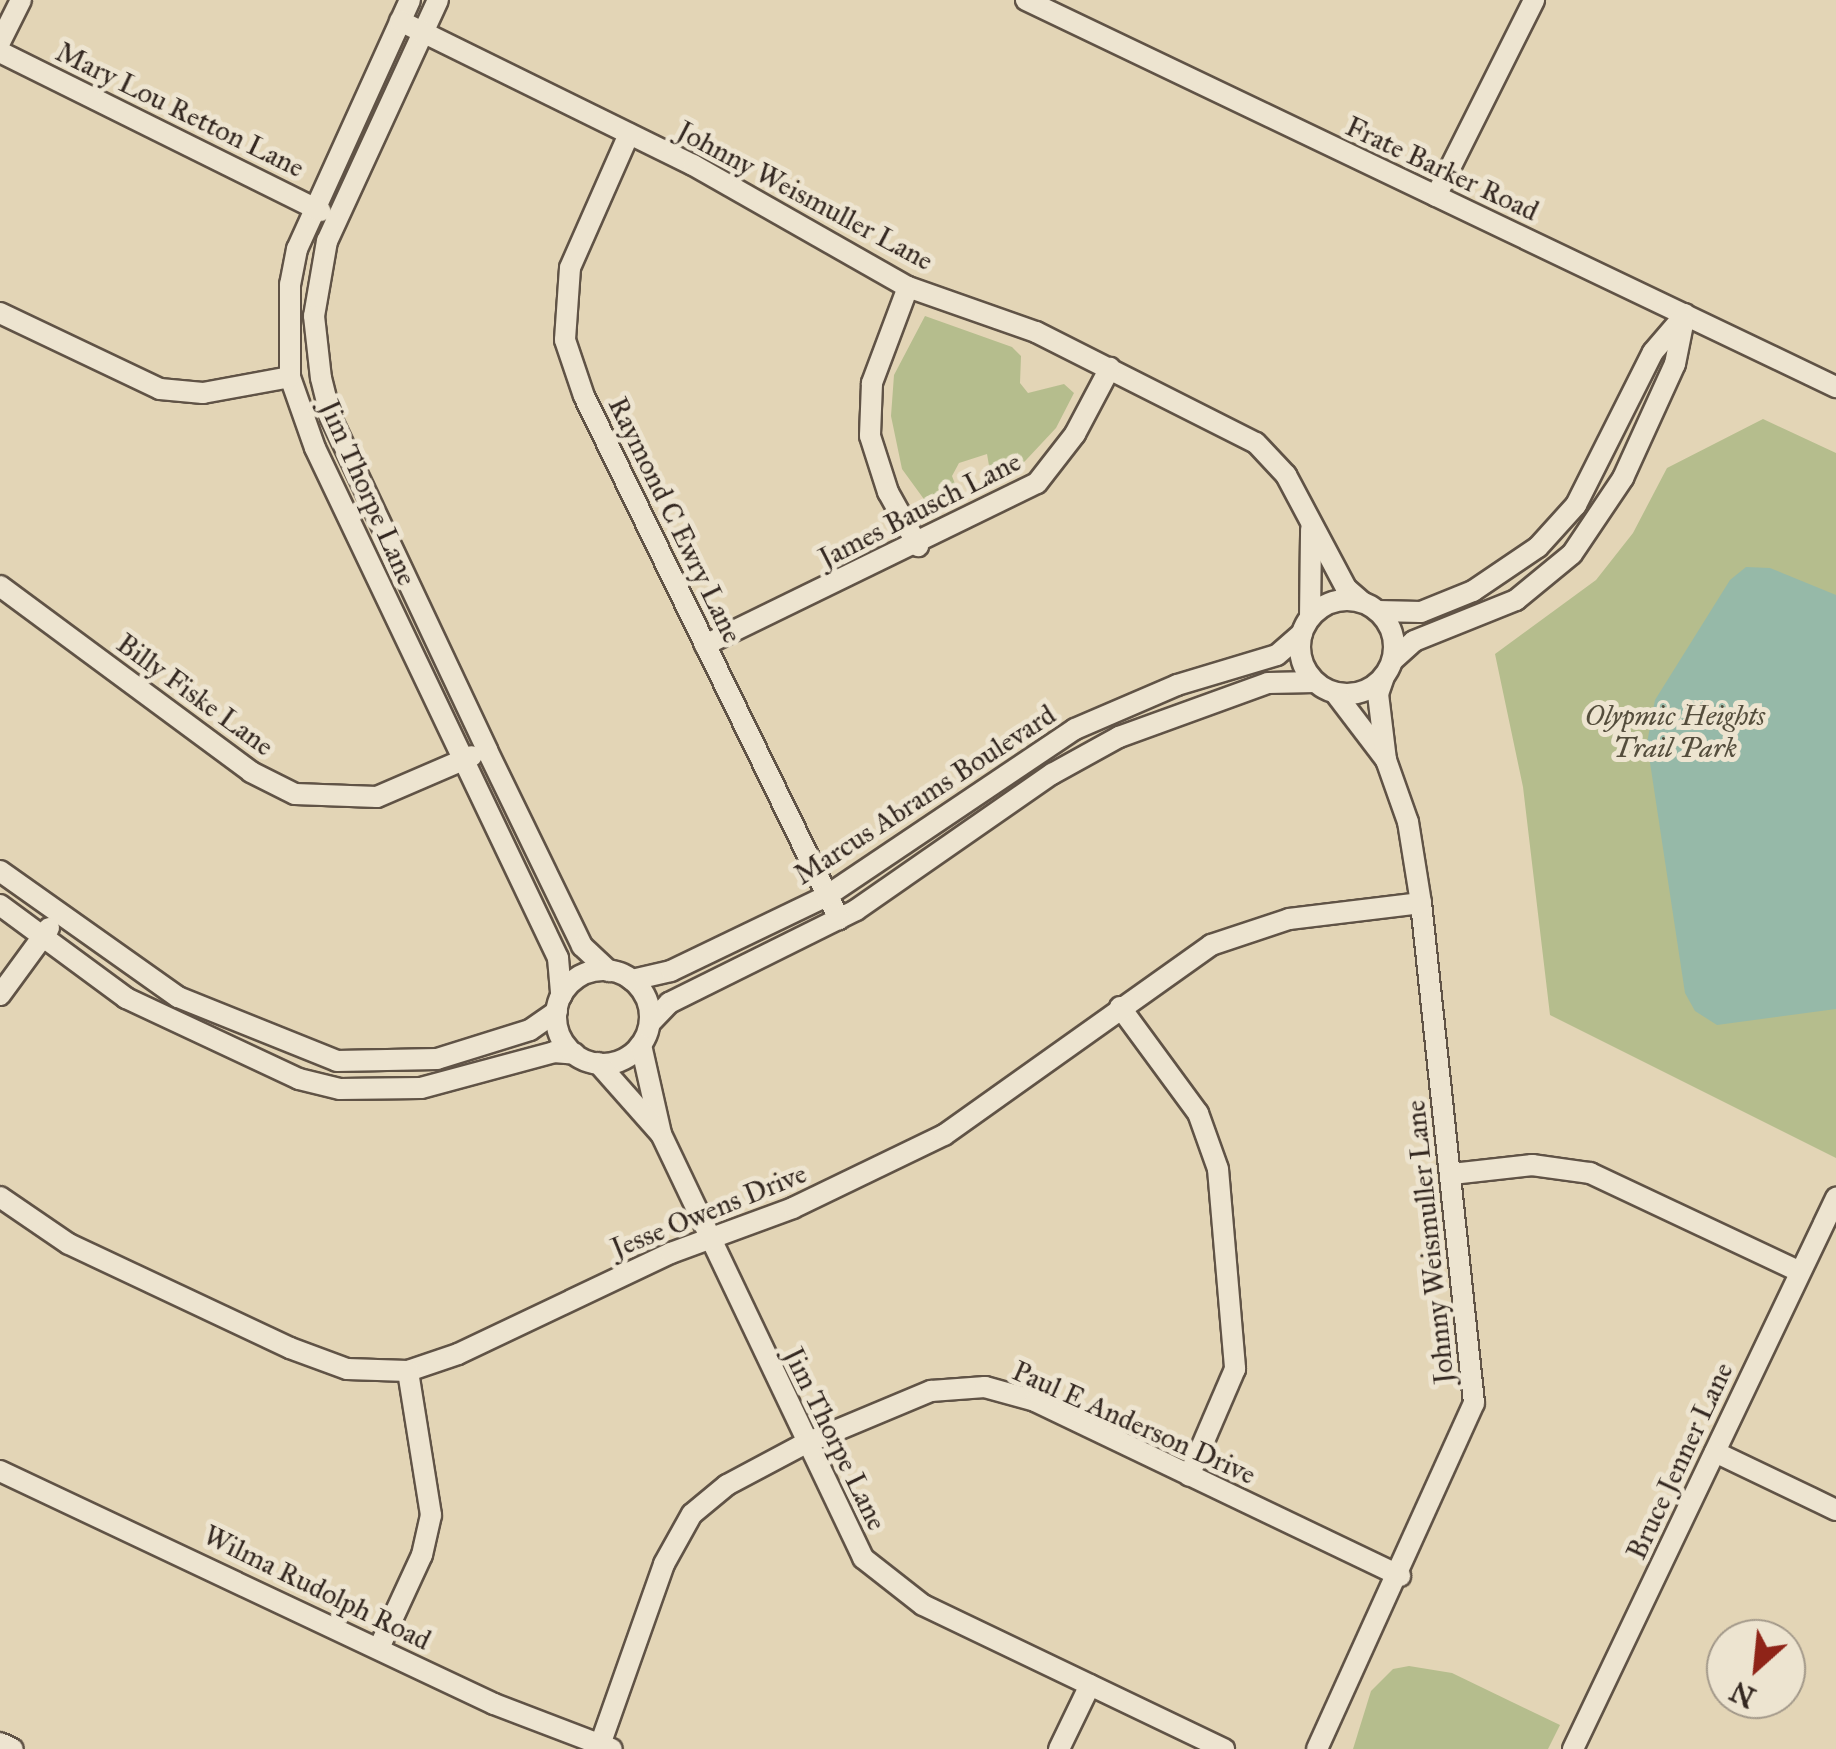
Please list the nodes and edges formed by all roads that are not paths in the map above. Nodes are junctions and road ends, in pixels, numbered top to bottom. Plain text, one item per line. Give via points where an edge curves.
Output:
1 (20, 0) edge
2 (410, 0) edge
3 (438, 0) edge
4 (1026, 0) edge
5 (1534, 0) edge
6 (400, 21) junction
7 (422, 32) junction
8 (0, 42) edge
9 (0, 52) edge
10 (628, 134) junction
11 (1436, 196) junction
12 (312, 206) junction
13 (335, 218) junction
14 (908, 287) junction
15 (0, 313) edge
16 (1685, 314) junction
17 (1110, 368) junction
18 (290, 377) junction
19 (1836, 387) edge
20 (1311, 529) junction
21 (918, 546) junction
22 (0, 586) edge
23 (1370, 606) junction
24 (1306, 625) junction
25 (705, 645) junction
26 (1388, 668) junction
27 (1316, 682) junction
28 (1335, 692) junction
29 (487, 750) junction
30 (1386, 760) junction
31 (462, 761) junction
32 (0, 871) edge
33 (825, 897) junction
34 (1421, 903) junction
35 (0, 905) edge
36 (60, 914) junction
37 (838, 919) junction
38 (43, 936) junction
39 (609, 971) junction
40 (632, 980) junction
41 (0, 994) edge
42 (559, 1003) junction
43 (1120, 1007) junction
44 (650, 1022) junction
45 (641, 1045) junction
46 (575, 1054) junction
47 (598, 1063) junction
48 (661, 1134) junction
49 (1452, 1174) junction
50 (0, 1197) edge
51 (1836, 1198) edge
52 (710, 1236) junction
53 (1800, 1272) junction
54 (408, 1371) junction
55 (804, 1444) junction
56 (1715, 1452) junction
57 (0, 1471) edge
58 (1189, 1476) junction
59 (1836, 1510) edge
60 (1400, 1576) junction
61 (379, 1648) junction
62 (1090, 1685) junction
63 (0, 1743) edge
64 (606, 1747) edge
65 (13, 1749) edge
66 (1059, 1749) edge
67 (1224, 1749) edge
68 (1317, 1749) edge
69 (1574, 1749) edge

1 - 8 street
2 - 6 street, Jim Thorpe Lane
3 - 7 street, Jim Thorpe Lane
4 - 11 street, Frate Barker Road
5 - 11 street
6 - 7 street, Johnny Weismuller Lane
6 - 12 street, Jim Thorpe Lane
7 - 10 street, Johnny Weismuller Lane
7 - 13 street, Jim Thorpe Lane
9 - 12 street, Mary Lou Retton Lane
10 - 14 street, Johnny Weismuller Lane
10 - 25 street, Raymond C Ewry Lane via 570,268 564,340 584,396
11 - 16 street, Frate Barker Road
12 - 13 street, Mary Lou Retton Lane
12 - 18 street, Jim Thorpe Lane via 290,284
13 - 29 street, Jim Thorpe Lane via 314,316 331,418
14 - 17 street, Johnny Weismuller Lane via 1036,332
14 - 21 street via 872,382 870,436 882,479
15 - 18 street via 160,390 203,393
16 - 19 street, Frate Barker Road
16 - 23 street via 1652,352 1576,504 1538,547 1473,591 1421,612
16 - 26 street via 1675,364 1623,478 1572,554 1516,600 1414,641
17 - 20 street, Johnny Weismuller Lane via 1256,442 1286,476
17 - 21 street, James Bausch Lane via 1075,434 1037,483
18 - 31 street, Jim Thorpe Lane via 315,448
20 - 23 street, Johnny Weismuller Lane via 1327,544 1346,588
20 - 24 street, Johnny Weismuller Lane
21 - 25 street, James Bausch Lane
22 - 31 street, Billy Fiske Lane via 251,772 295,794 377,797
23 - 24 street via 1334,602
23 - 26 street via 1392,633
24 - 27 street via 1302,660
24 - 33 street, Marcus Abrams Boulevard via 1277,655 1177,685 1075,729
25 - 33 street, Raymond C Ewry Lane
26 - 28 street via 1362,692
26 - 30 street, Johnny Weismuller Lane via 1378,694
27 - 28 street
27 - 37 street, Marcus Abrams Boulevard via 1268,684 1118,738 1052,774
28 - 30 street, Johnny Weismuller Lane
29 - 31 street, Billy Fiske Lane
29 - 39 street, Jim Thorpe Lane via 582,946
30 - 34 street, Johnny Weismuller Lane via 1408,822
31 - 42 street, Jim Thorpe Lane via 558,958
32 - 36 street
33 - 37 street, Raymond C Ewry Lane
33 - 40 street, Marcus Abrams Boulevard via 671,971
34 - 43 street, Jesse Owens Drive via 1314,915 1235,934
34 - 49 street, Johnny Weismuller Lane
35 - 38 street
36 - 38 street
36 - 42 street via 178,998 337,1062 437,1058 530,1030
37 - 44 street, Marcus Abrams Boulevard via 670,1003
38 - 41 street
38 - 46 street via 169,1022 266,1066 340,1089 440,1086 554,1052
39 - 40 street
39 - 42 street via 578,978
40 - 44 street via 646,998
42 - 46 street via 560,1035
43 - 52 street, Jesse Owens Drive via 944,1136 792,1208
43 - 58 street via 1198,1113 1218,1169 1236,1357 1228,1394
44 - 45 street
45 - 47 street via 622,1060
45 - 48 street, Jim Thorpe Lane
46 - 47 street
47 - 48 street, Jim Thorpe Lane
48 - 52 street, Jim Thorpe Lane
49 - 53 street via 1532,1165 1590,1173
49 - 60 street, Johnny Weismuller Lane via 1474,1403
50 - 54 street, Jesse Owens Drive via 69,1244 290,1348 347,1368
51 - 53 street, Bruce Jenner Lane
52 - 54 street, Jesse Owens Drive
52 - 55 street, Jim Thorpe Lane
53 - 56 street, Bruce Jenner Lane
54 - 61 street via 431,1515 422,1556
55 - 58 street, Paul E Anderson Drive via 908,1397 985,1387 1034,1401
55 - 62 street, Jim Thorpe Lane via 850,1539 881,1578
55 - 64 street, Paul E Anderson Drive via 727,1485 692,1514 664,1564
56 - 59 street
56 - 69 street, Bruce Jenner Lane
57 - 61 street, Wilma Rudolph Road
58 - 60 street, Paul E Anderson Drive
60 - 68 street, Johnny Weismuller Lane
61 - 64 street, Wilma Rudolph Road via 533,1721
62 - 66 street
62 - 67 street, Jim Thorpe Lane
63 - 65 street

